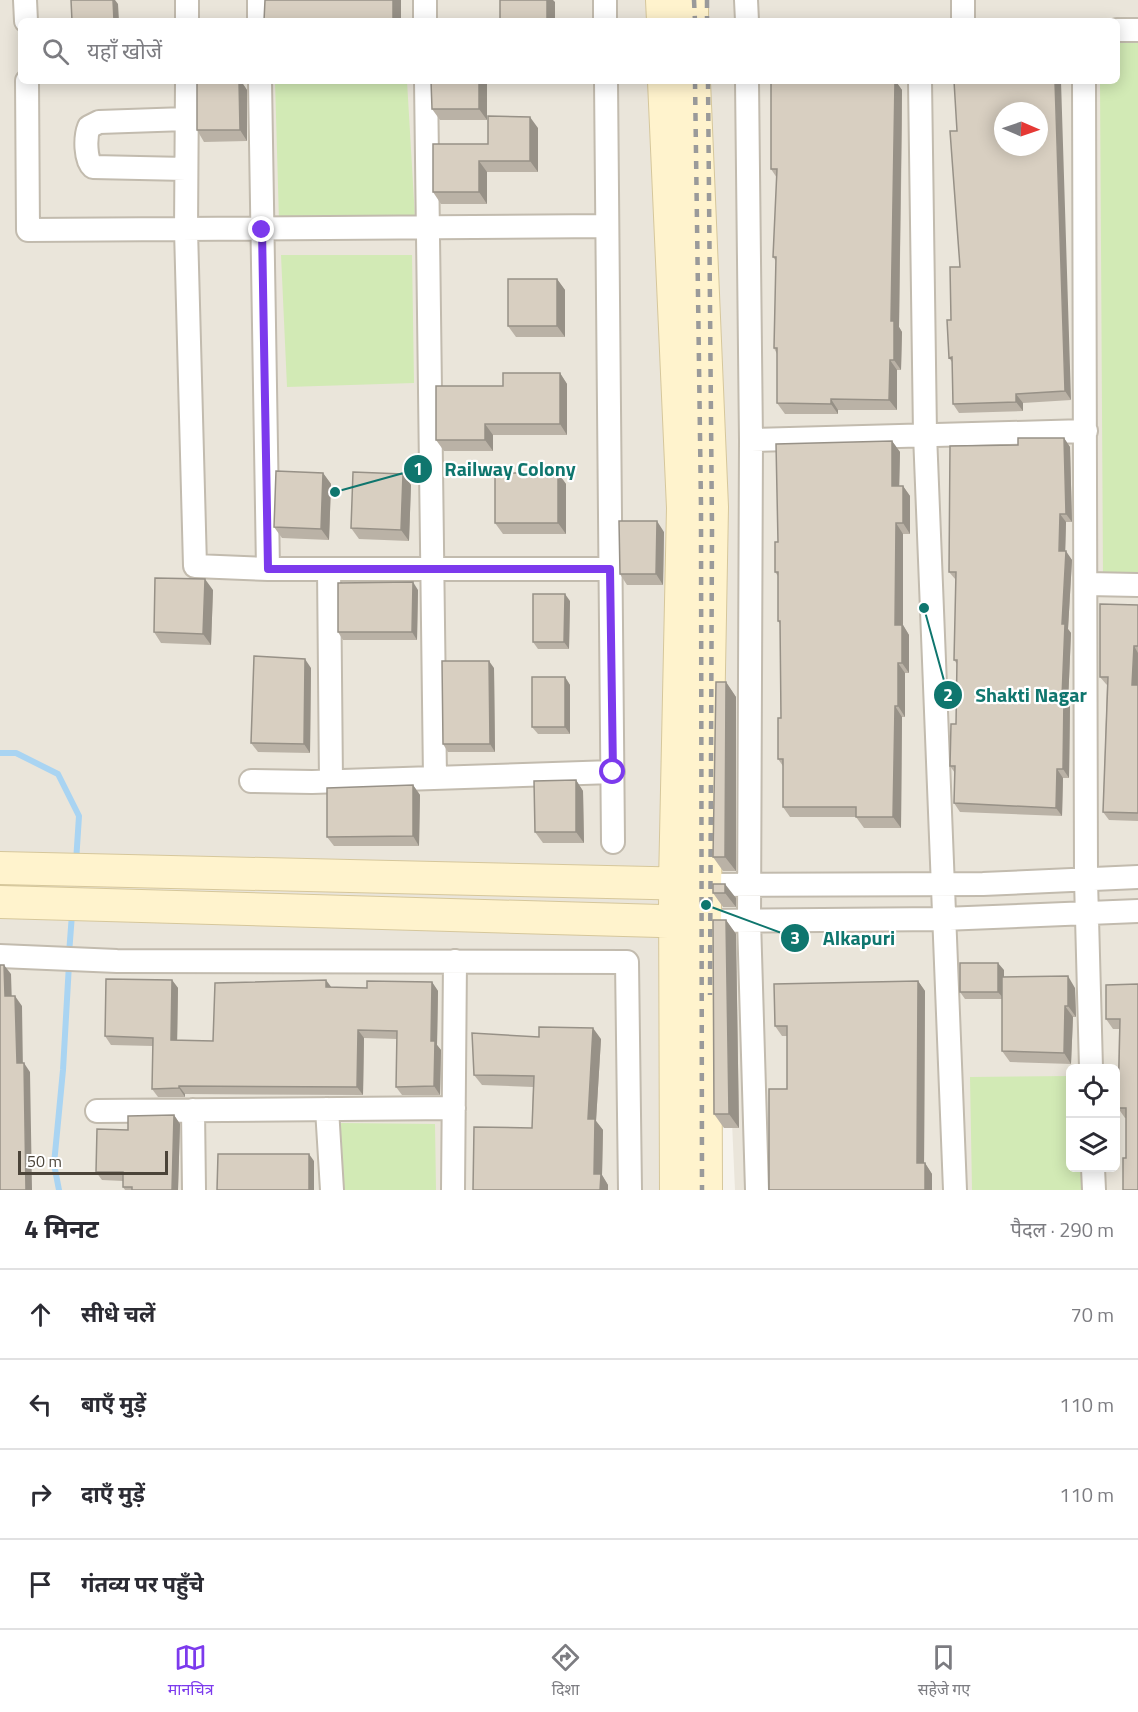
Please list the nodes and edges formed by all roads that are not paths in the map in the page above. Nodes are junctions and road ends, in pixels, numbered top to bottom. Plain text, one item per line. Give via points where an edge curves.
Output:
1 (25, 0) edge
2 (187, 0) edge
3 (259, 0) edge
4 (424, 0) edge
5 (605, 0) edge
6 (662, 0) edge
7 (692, 0) edge
8 (746, 0) edge
9 (963, 0) edge
10 (26, 18) edge
11 (187, 18) edge
12 (259, 18) edge
13 (425, 18) edge
14 (605, 18) edge
15 (663, 18) edge
16 (692, 18) edge
17 (747, 18) edge
18 (963, 18) edge
19 (1120, 30) edge
20 (1138, 30) edge
21 (27, 84) edge
22 (187, 84) edge
23 (260, 84) edge
24 (426, 84) edge
25 (606, 84) edge
26 (664, 84) edge
27 (693, 84) edge
28 (747, 84) edge
29 (920, 84) edge
30 (1084, 84) edge
31 (186, 120) junction
32 (186, 169) junction
33 (607, 226) junction
34 (428, 228) junction
35 (186, 230) junction
36 (262, 230) junction
37 (1086, 431) junction
38 (925, 434) junction
39 (751, 440) junction
40 (268, 569) junction
41 (329, 569) junction
42 (432, 569) junction
43 (610, 569) junction
44 (1088, 584) junction
45 (1138, 585) edge
46 (613, 772) junction
47 (435, 778) junction
48 (251, 781) dead end
49 (331, 782) junction
50 (613, 842) dead end
51 (0, 868) edge
52 (1138, 877) edge
53 (1086, 880) junction
54 (942, 883) junction
55 (690, 884) junction
56 (749, 884) junction
57 (0, 902) edge
58 (1138, 911) edge
59 (1088, 912) junction
60 (943, 919) junction
61 (749, 920) junction
62 (690, 922) junction
63 (0, 956) edge
64 (455, 962) junction
65 (1091, 1064) edge
66 (454, 1108) junction
67 (327, 1109) junction
68 (193, 1110) junction
69 (97, 1111) dead end
70 (1094, 1172) edge
71 (194, 1190) edge
72 (332, 1190) edge
73 (453, 1190) edge
74 (630, 1190) edge
75 (676, 1190) edge
76 (706, 1190) edge
77 (757, 1190) edge
78 (955, 1190) edge
79 (1094, 1190) edge

1 - 10 street
2 - 11 street
3 - 12 street
4 - 13 street
5 - 14 street
6 - 15 main road
7 - 16 main road
8 - 17 street
9 - 18 street
19 - 20 street
21 - 35 street via 28,230
22 - 31 street
23 - 36 street
24 - 34 street
25 - 33 street
26 - 55 main road via 683,508
27 - 55 main road via 712,507
28 - 39 street
29 - 38 street
30 - 37 street
31 - 32 street
31 - 32 street via 99,122 87,131 88,158 93,168
32 - 35 street
33 - 34 street
33 - 43 street
34 - 36 street
34 - 42 street
35 - 36 street
35 - 40 street via 195,566
36 - 40 street
37 - 38 street
37 - 44 street
38 - 39 street
38 - 54 street
39 - 56 street
40 - 41 street
41 - 42 street
41 - 49 street
42 - 43 street
42 - 47 street
43 - 46 street
44 - 45 street
44 - 53 street
46 - 47 street
46 - 50 street
47 - 49 street
48 - 49 street
51 - 55 main road
52 - 53 street
53 - 54 street
53 - 59 street
54 - 56 street
54 - 60 street
55 - 56 street
55 - 62 main road
56 - 61 street
57 - 62 main road
58 - 59 street
59 - 60 street
59 - 65 street
60 - 61 street
60 - 78 street
61 - 62 street
61 - 77 street
62 - 75 main road
62 - 76 main road
63 - 64 street via 117,961
64 - 66 street
64 - 74 street via 627,962
66 - 67 street
66 - 73 street
67 - 68 street
67 - 72 street
68 - 69 street
68 - 71 street
70 - 79 street

